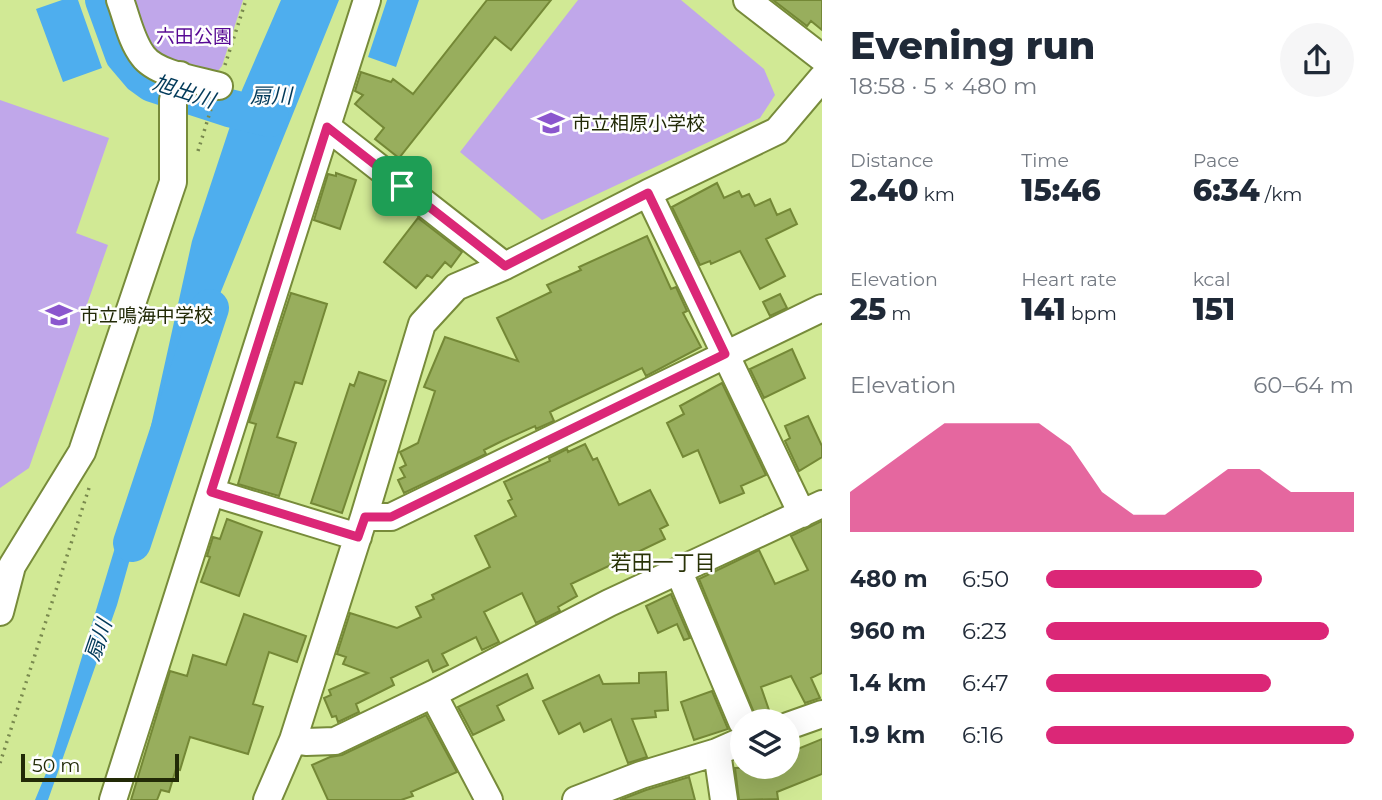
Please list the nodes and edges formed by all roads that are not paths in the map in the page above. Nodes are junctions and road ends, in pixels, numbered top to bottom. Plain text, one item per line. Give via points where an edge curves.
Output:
1 (120, 0) edge
2 (366, 0) edge
3 (747, 0) edge
4 (822, 58) edge
5 (822, 78) edge
6 (177, 85) junction
7 (219, 86) road end
8 (327, 127) junction
9 (648, 193) junction
10 (505, 266) junction
11 (822, 308) edge
12 (725, 354) junction
13 (211, 492) junction
14 (812, 509) edge
15 (361, 527) junction
16 (6, 564) edge
17 (679, 572) junction
18 (0, 612) edge
19 (433, 694) junction
20 (737, 709) edge
21 (822, 715) edge
22 (800, 722) edge
23 (293, 740) junction
24 (730, 746) edge
25 (717, 752) junction
26 (113, 800) edge
27 (267, 800) edge
28 (489, 800) edge
29 (576, 800) edge
30 (724, 800) edge

1 - 6 street via 143,56
2 - 8 street
3 - 4 street
5 - 9 street via 777,131
6 - 7 street
6 - 16 street via 173,182 82,452
8 - 10 street
8 - 13 street
9 - 10 street
9 - 12 street
10 - 15 street via 456,287 422,324
11 - 12 street
12 - 14 street
12 - 15 street via 391,517
13 - 15 street
13 - 26 street
14 - 17 street
15 - 23 street
16 - 18 street
17 - 19 street
17 - 20 street
19 - 23 street via 335,741
19 - 28 street
21 - 22 street
23 - 27 street
24 - 25 street
25 - 29 street
25 - 30 street

